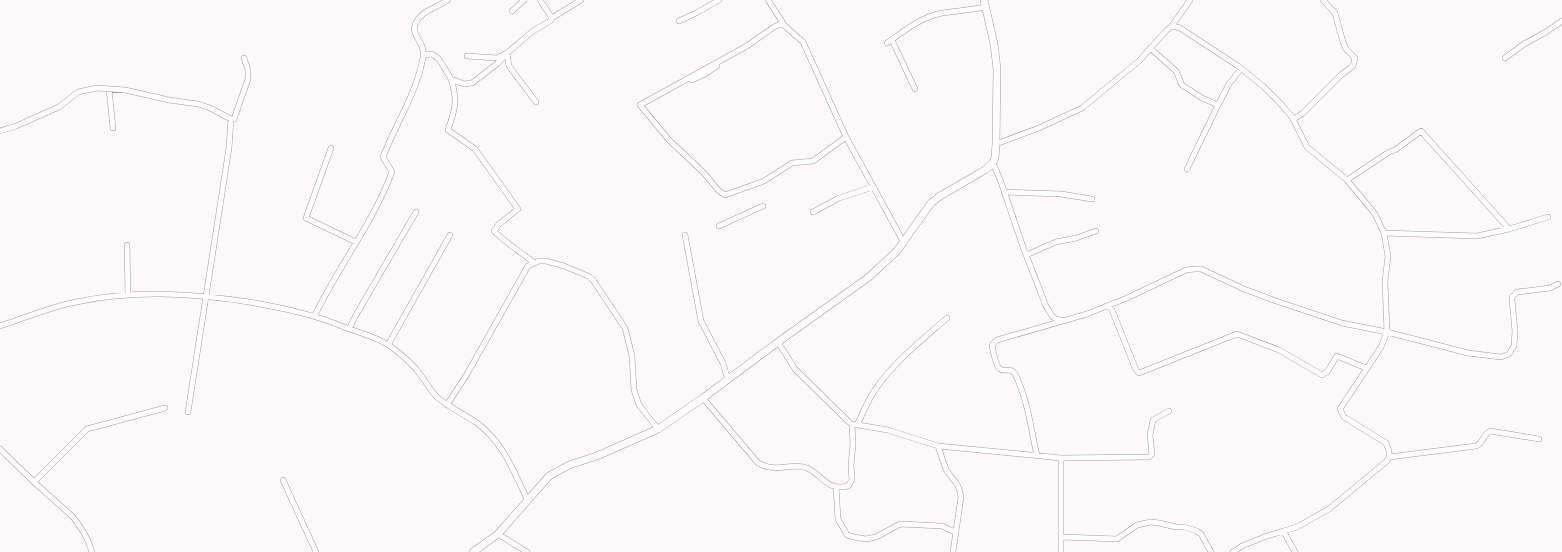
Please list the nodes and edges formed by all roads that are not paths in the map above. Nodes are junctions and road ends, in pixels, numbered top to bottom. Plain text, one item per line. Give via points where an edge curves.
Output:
1 (448, 0) edge
2 (524, 0) edge
3 (540, 0) edge
4 (581, 0) edge
5 (719, 0) edge
6 (768, 0) edge
7 (1190, 0) edge
8 (1322, 0) edge
9 (984, 3) edge
10 (512, 11) dead end
11 (552, 18) junction
12 (679, 21) dead end
13 (1562, 21) edge
14 (783, 23) junction
15 (1171, 27) junction
16 (892, 40) junction
17 (887, 44) dead end
18 (1150, 48) junction
19 (507, 53) junction
20 (424, 55) junction
21 (467, 56) dead end
22 (244, 58) dead end
23 (1505, 58) dead end
24 (719, 64) dead end
25 (1241, 69) junction
26 (451, 79) junction
27 (667, 88) dead end
28 (109, 89) junction
29 (915, 89) dead end
30 (536, 102) dead end
31 (1218, 106) junction
32 (231, 119) junction
33 (1294, 119) junction
34 (113, 128) dead end
35 (0, 131) edge
36 (846, 137) junction
37 (996, 144) junction
38 (331, 148) dead end
39 (993, 163) junction
40 (1187, 170) dead end
41 (1346, 180) junction
42 (873, 187) junction
43 (1004, 192) junction
44 (1092, 198) dead end
45 (763, 206) dead end
46 (416, 212) dead end
47 (813, 212) dead end
48 (1548, 217) dead end
49 (719, 226) dead end
50 (1508, 229) junction
51 (1096, 231) dead end
52 (1384, 233) junction
53 (450, 235) dead end
54 (685, 235) dead end
55 (356, 242) junction
56 (904, 243) junction
57 (127, 245) dead end
58 (1026, 255) junction
59 (534, 263) junction
60 (1558, 284) dead end
61 (128, 295) junction
62 (1110, 305) junction
63 (315, 316) junction
64 (947, 318) dead end
65 (1064, 321) junction
66 (0, 326) edge
67 (349, 329) junction
68 (1387, 332) junction
69 (778, 342) junction
70 (388, 345) junction
71 (1366, 368) junction
72 (728, 380) junction
73 (703, 398) junction
74 (447, 404) junction
75 (165, 408) dead end
76 (1169, 411) dead end
77 (188, 412) dead end
78 (855, 424) junction
79 (658, 428) junction
80 (1539, 440) dead end
81 (938, 446) junction
82 (0, 449) edge
83 (1037, 456) junction
84 (1389, 457) junction
85 (1061, 458) junction
86 (283, 480) dead end
87 (34, 482) junction
88 (836, 487) junction
89 (528, 500) junction
90 (955, 532) junction
91 (1284, 532) junction
92 (498, 534) junction
93 (1062, 537) junction
94 (92, 552) edge
95 (316, 552) edge
96 (473, 552) edge
97 (527, 552) edge
98 (953, 552) edge
99 (1061, 552) edge
100 (1211, 552) edge
101 (1233, 552) edge
102 (1295, 552) edge

1 - 20 street via 423,13 414,26
2 - 10 street
3 - 11 street
4 - 11 street
5 - 12 street
6 - 14 street
7 - 15 street
8 - 33 street via 1335,13 1343,42 1355,62
9 - 16 street via 933,16
9 - 37 street via 997,69
11 - 19 street
13 - 23 street
14 - 36 street via 806,49
14 - 36 street via 640,105 669,140 725,195 764,181 792,163 813,161
15 - 18 street
15 - 25 street via 1180,28
16 - 17 street
16 - 29 street
18 - 31 street via 1176,71 1182,85
18 - 37 street via 1082,108
19 - 21 street via 497,58
19 - 26 street via 472,83
19 - 30 street via 509,66
20 - 26 street via 432,54 439,59
20 - 55 street via 420,77 383,157 392,172 383,195
22 - 32 street via 248,79 236,117
24 - 27 street via 688,82
25 - 31 street
25 - 33 street via 1263,86
26 - 59 street via 456,93 448,130 475,149 518,209 494,231
28 - 32 street via 198,104
28 - 34 street
28 - 35 street via 78,92 59,107
31 - 40 street
32 - 77 street via 230,148
33 - 41 street via 1307,147
36 - 42 street
37 - 39 street
38 - 55 street via 306,218
39 - 43 street
39 - 56 street via 931,203
41 - 50 street via 1421,131
41 - 52 street via 1374,214
42 - 47 street via 839,198
42 - 56 street
43 - 44 street
43 - 58 street
45 - 49 street
46 - 67 street
48 - 50 street
50 - 52 street via 1466,236
51 - 58 street via 1056,242
52 - 68 street via 1388,256 1385,281
53 - 70 street
54 - 72 street via 701,321 723,363
55 - 63 street
56 - 69 street via 869,276
57 - 61 street
58 - 65 street via 1046,306 1052,316
59 - 74 street via 528,266
59 - 79 street via 552,262 593,280 625,328 632,356 634,390 639,405
60 - 68 street via 1514,294 1514,346 1501,357
61 - 63 street via 208,296
61 - 66 street via 58,306
62 - 65 street
62 - 68 street via 1186,270 1201,269 1244,289 1325,318
62 - 71 street via 1139,373 1237,334 1280,350 1322,375 1328,372 1337,356
63 - 67 street
64 - 78 street via 882,380
65 - 83 street via 997,340 992,345 999,369 1010,370 1016,375
67 - 70 street
68 - 71 street
69 - 72 street
69 - 78 street via 795,369
70 - 74 street via 412,364 437,397
71 - 84 street via 1340,412 1347,420 1383,441 1388,446
72 - 73 street
73 - 79 street
73 - 88 street via 758,463 769,467 808,468 830,486
74 - 89 street via 478,423 497,443 507,456
75 - 87 street via 90,428
76 - 85 street via 1153,420 1150,435 1152,454 1149,457
78 - 81 street via 888,430
78 - 88 street via 852,480 848,486
79 - 89 street via 618,448 556,471
80 - 84 street via 1490,431 1476,446
81 - 83 street
81 - 90 street via 960,489
82 - 87 street
83 - 85 street
84 - 91 street via 1329,509
85 - 93 street
86 - 95 street
87 - 94 street via 82,527
88 - 90 street via 838,519 847,534 854,538 876,537 900,524 942,526
89 - 92 street
90 - 98 street
91 - 101 street via 1259,539
91 - 102 street
92 - 96 street
92 - 97 street
93 - 99 street
93 - 100 street via 1117,539 1137,525 1151,522 1197,531

